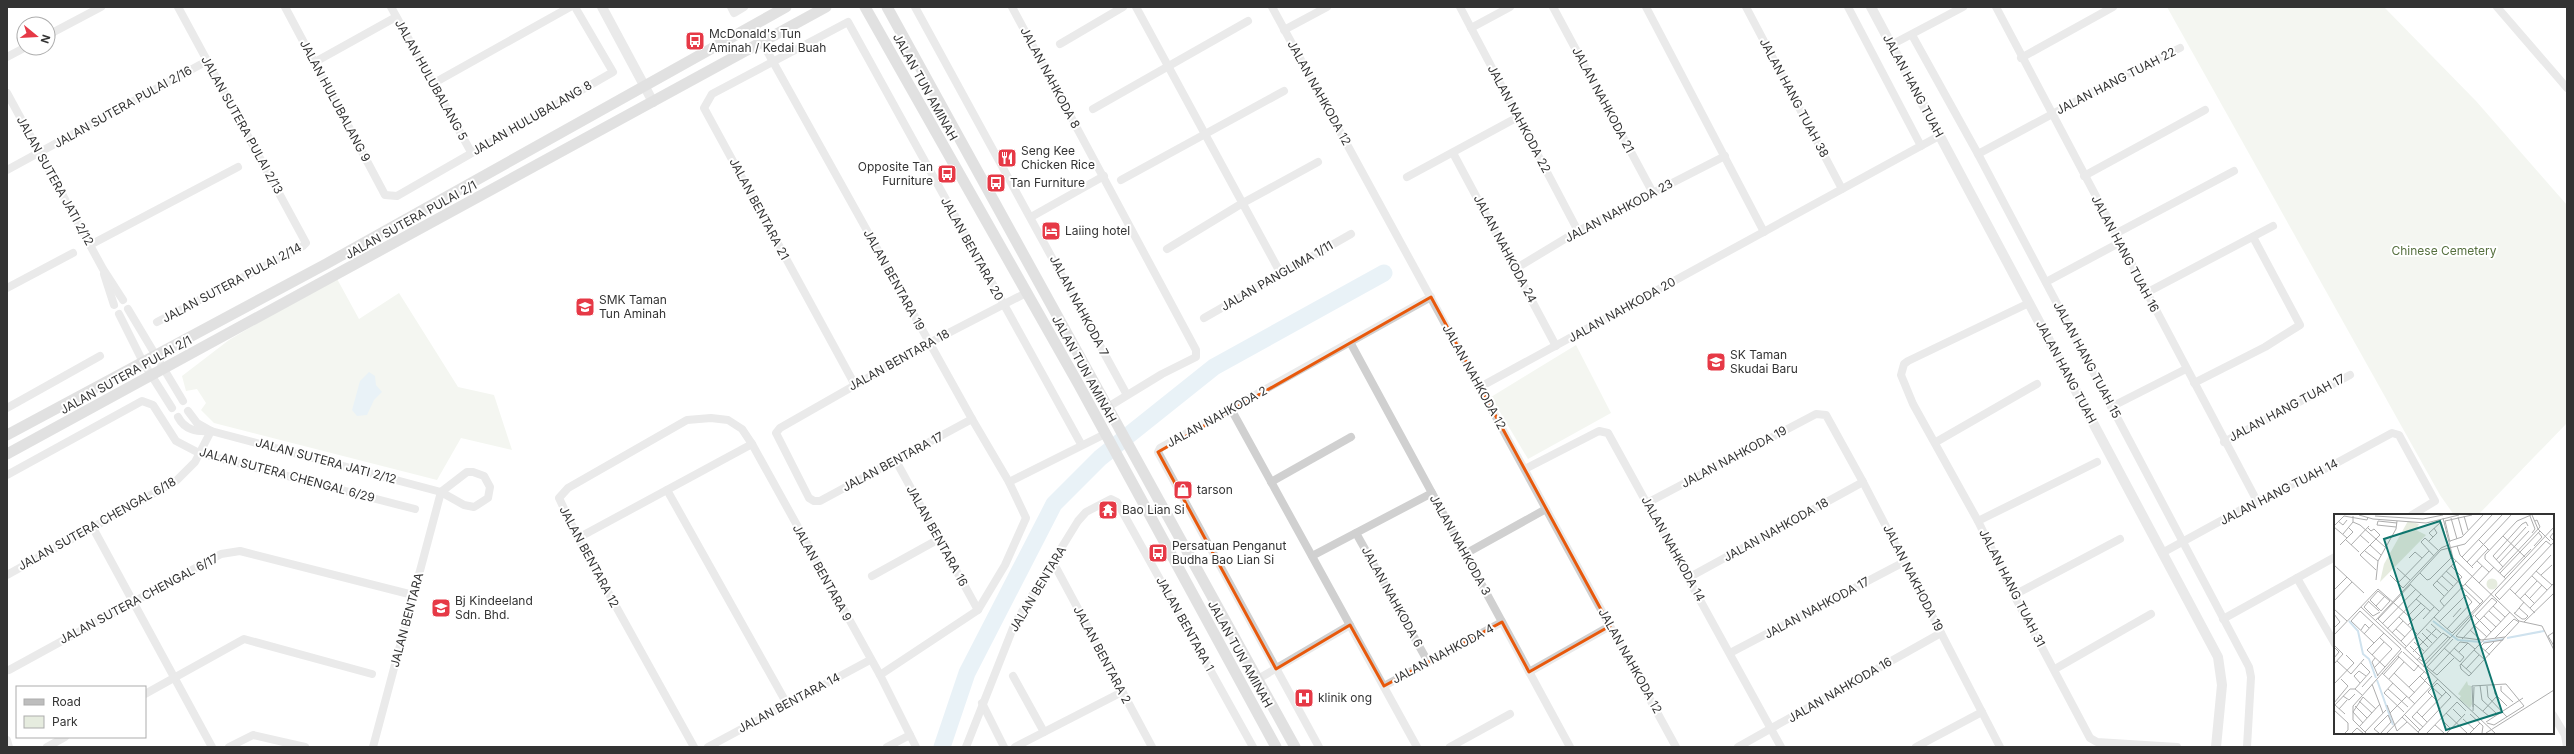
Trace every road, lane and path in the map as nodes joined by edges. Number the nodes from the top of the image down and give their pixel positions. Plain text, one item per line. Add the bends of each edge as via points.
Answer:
1 (101, 7) edge
2 (178, 7) edge
3 (285, 7) edge
4 (391, 7) edge
5 (570, 7) edge
6 (575, 7) edge
7 (602, 7) edge
8 (744, 7) edge
9 (786, 7) edge
10 (826, 7) edge
11 (865, 7) edge
12 (887, 7) edge
13 (915, 7) edge
14 (1012, 7) edge
15 (1123, 7) edge
16 (1136, 7) edge
17 (1272, 7) edge
18 (1327, 7) edge
19 (1460, 7) edge
20 (1510, 7) edge
21 (1553, 7) edge
22 (1646, 7) edge
23 (1746, 7) edge
24 (1848, 7) edge
25 (1871, 7) edge
26 (1964, 7) edge
27 (1996, 7) edge
28 (2113, 7) edge
29 (2497, 7) edge
30 (732, 10) edge
31 (396, 17) junction
32 (1248, 21) dead end
33 (1471, 28) junction
34 (1284, 30) junction
35 (56, 31) edge
36 (1912, 35) junction
37 (762, 42) junction
38 (1060, 44) dead end
39 (1891, 45) junction
40 (2180, 48) dead end
41 (16, 52) edge
42 (7, 57) edge
43 (2021, 58) junction
44 (207, 61) junction
45 (773, 61) junction
46 (316, 62) junction
47 (1170, 66) junction
48 (434, 83) junction
49 (644, 86) junction
50 (2567, 88) edge
51 (1284, 91) dead end
52 (7, 93) edge
53 (653, 102) junction
54 (1093, 109) dead end
55 (2205, 110) dead end
56 (2051, 115) junction
57 (1518, 117) junction
58 (1205, 134) junction
59 (1939, 136) junction
60 (1921, 146) junction
61 (471, 152) junction
62 (39, 153) junction
63 (1453, 153) junction
64 (1978, 154) junction
65 (1725, 156) junction
66 (1318, 162) dead end
67 (238, 167) dead end
68 (7, 170) edge
69 (2234, 171) dead end
70 (1104, 176) junction
71 (2084, 176) junction
72 (1407, 177) dead end
73 (1121, 180) dead end
74 (1842, 189) junction
75 (1653, 193) junction
76 (385, 195) joint
77 (1241, 204) junction
78 (1031, 217) junction
79 (2273, 226) dead end
80 (1578, 231) junction
81 (1764, 232) junction
82 (1351, 234) dead end
83 (2115, 234) junction
84 (2253, 237) junction
85 (306, 243) joint
86 (2119, 243) junction
87 (90, 245) junction
88 (1167, 250) dead end
89 (73, 254) dead end
90 (103, 269) junction
91 (1515, 269) junction
92 (1281, 274) junction
93 (2046, 282) junction
94 (7, 288) edge
95 (1026, 293) junction
96 (2146, 293) junction
97 (1431, 297) junction
98 (123, 300) dead end
99 (2029, 303) junction
100 (1003, 304) junction
101 (114, 305) dead end
102 (128, 309) dead end
103 (119, 314) dead end
104 (1204, 318) dead end
105 (157, 322) dead end
106 (1350, 342) junction
107 (929, 343) junction
108 (1556, 346) junction
109 (156, 355) junction
110 (100, 356) dead end
111 (144, 362) junction
112 (164, 369) junction
113 (2186, 369) junction
114 (2350, 375) dead end
115 (152, 376) junction
116 (2194, 383) junction
117 (2037, 384) dead end
118 (855, 385) junction
119 (1480, 388) junction
120 (1127, 395) junction
121 (183, 401) dead end
122 (1108, 407) junction
123 (7, 408) edge
124 (172, 408) dead end
125 (2111, 408) junction
126 (1231, 409) junction
127 (188, 411) dead end
128 (1822, 413) joint
129 (178, 417) dead end
130 (711, 418) joint
131 (972, 419) junction
132 (211, 431) junction
133 (1106, 434) junction
134 (7, 435) edge
135 (1351, 437) dead end
136 (1936, 442) junction
137 (2224, 442) junction
138 (752, 444) junction
139 (1081, 444) junction
140 (199, 453) junction
141 (7, 454) edge
142 (896, 461) junction
143 (2097, 462) dead end
144 (1525, 470) junction
145 (7, 475) edge
146 (1009, 482) junction
147 (1271, 482) junction
148 (1863, 482) junction
149 (667, 490) junction
150 (441, 492) junction
151 (1432, 493) junction
152 (814, 501) joint
153 (2256, 501) junction
154 (1117, 502) joint
155 (1647, 503) junction
156 (415, 509) dead end
157 (1546, 509) junction
158 (2414, 514) edge
159 (1978, 520) junction
160 (93, 528) junction
161 (1356, 533) junction
162 (578, 538) junction
163 (2120, 539) dead end
164 (939, 540) junction
165 (2181, 543) junction
166 (2162, 553) junction
167 (1465, 554) junction
168 (1312, 556) junction
169 (2334, 558) edge
170 (1053, 562) junction
171 (1904, 562) junction
172 (7, 575) edge
173 (872, 576) dead end
174 (1688, 578) junction
175 (2297, 578) junction
176 (2014, 595) junction
177 (414, 596) junction
178 (133, 601) junction
179 (978, 610) junction
180 (2151, 614) dead end
181 (2223, 620) junction
182 (1502, 622) junction
183 (1350, 625) junction
184 (1610, 626) junction
185 (1940, 633) junction
186 (2334, 642) edge
187 (1730, 653) junction
188 (870, 660) junction
189 (1428, 662) junction
190 (1276, 669) junction
191 (2055, 669) junction
192 (9, 670) dead end
193 (1529, 672) junction
194 (372, 674) dead end
195 (880, 675) junction
196 (1013, 676) dead end
197 (175, 677) junction
198 (1258, 679) junction
199 (1384, 686) junction
200 (1122, 692) junction
201 (146, 693) edge
202 (982, 703) junction
203 (787, 704) junction
204 (1982, 712) junction
205 (1510, 714) dead end
206 (2554, 717) edge
207 (1771, 729) junction
208 (1044, 732) junction
209 (910, 735) junction
210 (63, 738) edge
211 (7, 740) edge
212 (9, 747) edge
213 (47, 747) edge
214 (212, 747) edge
215 (229, 747) edge
216 (305, 747) edge
217 (373, 747) edge
218 (694, 747) edge
219 (708, 747) edge
220 (887, 747) edge
221 (916, 747) edge
222 (966, 747) edge
223 (1004, 747) edge
224 (1014, 747) edge
225 (1152, 747) edge
226 (1253, 747) edge
227 (1276, 747) edge
228 (1295, 747) edge
229 (1319, 747) edge
230 (1417, 747) edge
231 (1450, 747) edge
232 (1570, 747) edge
233 (1676, 747) edge
234 (1738, 747) edge
235 (1781, 747) edge
236 (1916, 747) edge
237 (2000, 747) edge
238 (2177, 747) edge
239 (2216, 747) edge
240 (2247, 747) edge
241 (2567, 747) edge

1 - 35 street
2 - 44 street, JALAN SUTERA PULAI 2/13
3 - 46 street, JALAN HULUBALANG 9
4 - 31 street, JALAN HULUBALANG 5
5 - 48 street
6 - 61 street, JALAN HULUBALANG 8 via 613,72
7 - 49 street
8 - 30 street
9 - 49 main road, JALAN SUTERA PULAI 2/1
10 - 37 main road, JALAN SUTERA PULAI 2/1
11 - 95 main road, JALAN TUN AMINAH
12 - 122 main road, JALAN TUN AMINAH
13 - 78 street, JALAN NAHKODA 7
14 - 70 street, JALAN NAHKODA 8
15 - 38 street
16 - 47 street
17 - 34 street, JALAN NAHKODA 12
18 - 34 street
19 - 33 street, JALAN NAHKODA 22
20 - 33 street
21 - 75 street, JALAN NAHKODA 21
22 - 65 street
23 - 74 street, JALAN HANG TUAH 38
24 - 60 street
25 - 39 street, JALAN HANG TUAH
26 - 36 street
27 - 43 street, JALAN HANG TUAH 16
28 - 43 street
29 - 50 street
31 - 46 street
31 - 48 street, JALAN HULUBALANG 5
32 - 47 street
33 - 57 street, JALAN NAHKODA 22
34 - 97 street, JALAN NAHKODA 12
36 - 39 street
36 - 64 street, JALAN HANG TUAH 15
37 - 45 street, JALAN BENTARA 19
37 - 53 main road, JALAN SUTERA PULAI 2/1
39 - 59 street, JALAN HANG TUAH
40 - 56 street, JALAN HANG TUAH 22
41 - 42 street
43 - 56 street, JALAN HANG TUAH 16
44 - 62 street, JALAN SUTERA PULAI 2/16
44 - 85 street, JALAN SUTERA PULAI 2/13
45 - 100 street, JALAN BENTARA 20 via 844,22 850,24
45 - 107 street, JALAN BENTARA 19
45 - 118 street, JALAN BENTARA 21 via 712,94 704,108
46 - 76 street, JALAN HULUBALANG 9
47 - 54 street
47 - 58 street
48 - 61 street, JALAN HULUBALANG 5
49 - 53 street
49 - 109 main road, JALAN SUTERA PULAI 2/1 via 326,264
51 - 58 street
52 - 62 street, JALAN SUTERA JATI 2/12
53 - 112 main road, JALAN SUTERA PULAI 2/1
55 - 71 street
56 - 64 street, JALAN HANG TUAH 22
56 - 71 street, JALAN HANG TUAH 16
57 - 63 street
57 - 80 street, JALAN NAHKODA 22
58 - 73 street
58 - 77 street
59 - 60 street, JALAN NAHKODA 20
59 - 99 street, JALAN HANG TUAH
60 - 74 street, JALAN NAHKODA 20
61 - 76 street, JALAN HULUBALANG 8 via 397,196
62 - 68 street, JALAN SUTERA PULAI 2/16
62 - 87 street, JALAN SUTERA JATI 2/12
63 - 72 street
63 - 91 street, JALAN NAHKODA 24
64 - 93 street, JALAN HANG TUAH 15
65 - 75 street, JALAN NAHKODA 23
65 - 81 street
66 - 77 street
67 - 87 street
69 - 83 street
70 - 78 street
70 - 120 street, JALAN NAHKODA 8 via 1196,350 1196,357
71 - 83 street, JALAN HANG TUAH 16
74 - 81 street, JALAN NAHKODA 20
75 - 80 street, JALAN NAHKODA 23
77 - 88 street
77 - 92 street
78 - 120 street, JALAN NAHKODA 7
79 - 84 street
80 - 91 street, JALAN NAHKODA 23
81 - 108 street, JALAN NAHKODA 20
82 - 92 street, JALAN PANGLIMA 1/11
83 - 86 street, JALAN HANG TUAH 16
84 - 96 street
84 - 116 street via 2300,324 2265,347
85 - 105 street, JALAN SUTERA PULAI 2/14
86 - 93 street
86 - 96 street, JALAN HANG TUAH 16
87 - 90 street, JALAN SUTERA JATI 2/12
89 - 94 street
90 - 98 street, JALAN SUTERA JATI 2/12
90 - 101 street, JALAN SUTERA JATI 2/12 via 108,293
91 - 108 street, JALAN NAHKODA 24
92 - 104 street, JALAN PANGLIMA 1/11
93 - 125 street, JALAN HANG TUAH 15
95 - 100 street, JALAN BENTARA 18
95 - 133 main road, JALAN TUN AMINAH
96 - 113 street, JALAN HANG TUAH 16
97 - 106 street, JALAN NAHKODA 2
97 - 119 street, JALAN NAHKODA 12
99 - 136 street, JALAN HANG TUAH 31 via 1904,364 1901,375 1913,404
99 - 166 street, JALAN HANG TUAH
100 - 107 street, JALAN BENTARA 18
100 - 139 street, JALAN BENTARA 20
102 - 109 street
103 - 111 street
106 - 126 street, JALAN NAHKODA 2
106 - 151 street, JALAN NAHKODA 3
107 - 118 street, JALAN BENTARA 18
107 - 131 street, JALAN BENTARA 19
108 - 119 street, JALAN NAHKODA 20
109 - 111 main road, JALAN SUTERA PULAI 2/1
109 - 112 street
110 - 123 street
111 - 115 street
111 - 134 main road, JALAN SUTERA PULAI 2/1
112 - 115 main road, JALAN SUTERA PULAI 2/1
112 - 121 street
113 - 116 street, JALAN HANG TUAH 16
113 - 125 street
114 - 137 street, JALAN HANG TUAH 17
115 - 124 street
115 - 141 main road, JALAN SUTERA PULAI 2/1
116 - 137 street, JALAN HANG TUAH 16
117 - 136 street
118 - 152 street, JALAN BENTARA 18 via 780,428 776,433 809,498
119 - 144 street, JALAN NAHKODA 12
120 - 122 street, JALAN NAHKODA 8
122 - 198 main road, JALAN TUN AMINAH
125 - 165 street, JALAN HANG TUAH 15
126 - 147 street
126 - 190 street, JALAN NAHKODA 2 via 1160,448 1158,452
127 - 132 street, JALAN SUTERA JATI 2/12 via 197,423
128 - 148 street, JALAN NAKHODA 19 via 1826,415
128 - 155 street, JALAN NAHKODA 19
129 - 132 street, JALAN SUTERA JATI 2/12 via 187,428 200,432
130 - 138 street, JALAN BENTARA 9 via 728,420 742,429
130 - 162 street, JALAN BENTARA 12 via 687,420 562,493 559,498 560,505
131 - 142 street, JALAN BENTARA 17
131 - 146 street, JALAN BENTARA 19
132 - 140 street, JALAN SUTERA CHENGAL 6/18
132 - 150 street, JALAN SUTERA JATI 2/12
133 - 139 street
133 - 227 main road, JALAN TUN AMINAH
135 - 147 street
136 - 159 street, JALAN HANG TUAH 31
137 - 153 street, JALAN HANG TUAH 16
138 - 149 street
138 - 188 street, JALAN BENTARA 9
139 - 146 street
140 - 145 street, JALAN SUTERA CHENGAL 6/29 via 176,441 153,406 142,401
140 - 156 street, JALAN SUTERA CHENGAL 6/29
140 - 160 street, JALAN SUTERA CHENGAL 6/18 via 187,472 176,481
142 - 152 street, JALAN BENTARA 17 via 820,501
142 - 164 street, JALAN BENTARA 16
143 - 159 street
144 - 155 street, JALAN NAHKODA 14 via 1599,431 1608,433
144 - 157 street, JALAN NAHKODA 12
146 - 179 street, JALAN BENTARA 19 via 1026,518 1004,565
147 - 168 street
148 - 171 street, JALAN NAKHODA 19
148 - 174 street, JALAN NAHKODA 18
149 - 162 street
149 - 203 street
150 - 150 street, JALAN SUTERA JATI 2/12 via 462,475 473,472 484,476 490,487 488,498 474,507 464,505
150 - 177 street, JALAN BENTARA
151 - 161 street
151 - 167 street, JALAN NAHKODA 3
153 - 158 street, JALAN HANG TUAH 14 via 2396,433 2435,501
153 - 165 street, JALAN HANG TUAH 14
154 - 170 street, JALAN BENTARA via 1111,499 1086,512
154 - 226 street, JALAN BENTARA 1
155 - 174 street, JALAN NAHKODA 14
157 - 167 street
157 - 184 street, JALAN NAHKODA 12
159 - 176 street, JALAN HANG TUAH 31
160 - 172 street, JALAN SUTERA CHENGAL 6/18
160 - 178 street
161 - 168 street
161 - 189 street, JALAN NAHKODA 6
162 - 218 street, JALAN BENTARA 12
163 - 176 street
164 - 173 street
164 - 179 street, JALAN BENTARA 16
165 - 166 street, JALAN HANG TUAH 14
165 - 181 street, JALAN HANG TUAH 15
166 - 239 street, JALAN HANG TUAH via 2218,658 2222,685
167 - 182 street, JALAN NAHKODA 3
168 - 183 street
169 - 175 street
170 - 200 street, JALAN BENTARA 2
170 - 202 street, JALAN BENTARA via 1015,623
171 - 185 street, JALAN NAKHODA 19
171 - 187 street, JALAN NAHKODA 17
174 - 187 street, JALAN NAHKODA 14
175 - 181 street
175 - 186 street
176 - 191 street, JALAN HANG TUAH 31
177 - 178 street, JALAN SUTERA CHENGAL 6/17 via 240,551 221,554
177 - 217 street, JALAN BENTARA
178 - 192 street, JALAN SUTERA CHENGAL 6/17
178 - 197 street
179 - 195 street
180 - 191 street
181 - 240 street, JALAN HANG TUAH 15 via 2249,667 2251,677
182 - 189 street, JALAN NAHKODA 4
182 - 193 street, JALAN NAHKODA 3
183 - 190 street
183 - 199 street
184 - 193 street
184 - 233 street, JALAN NAHKODA 12
185 - 204 street, JALAN NAKHODA 19
185 - 207 street, JALAN NAHKODA 16
187 - 207 street, JALAN NAHKODA 14
188 - 195 street, JALAN BENTARA 9
188 - 203 street, JALAN BENTARA 14
189 - 199 street, JALAN NAHKODA 4
190 - 198 street
190 - 229 street, JALAN NAHKODA 2
191 - 238 street, JALAN HANG TUAH 31 via 2090,738 2097,742
193 - 232 street, JALAN NAHKODA 3
194 - 197 street via 244,639
195 - 209 street, JALAN BENTARA 9
196 - 208 street
197 - 201 street
197 - 214 street
198 - 228 main road, JALAN TUN AMINAH
199 - 230 street
200 - 208 street
200 - 225 street, JALAN BENTARA 2
202 - 222 street, JALAN BENTARA
202 - 223 street
203 - 219 street, JALAN BENTARA 14
204 - 236 street
204 - 237 street, JALAN NAKHODA 19
205 - 231 street
206 - 241 street via 2565,735
207 - 234 street, JALAN NAHKODA 16
207 - 235 street, JALAN NAHKODA 14
208 - 224 street
209 - 220 street
209 - 221 street, JALAN BENTARA 9
210 - 213 street
211 - 212 street
215 - 216 street via 253,735

